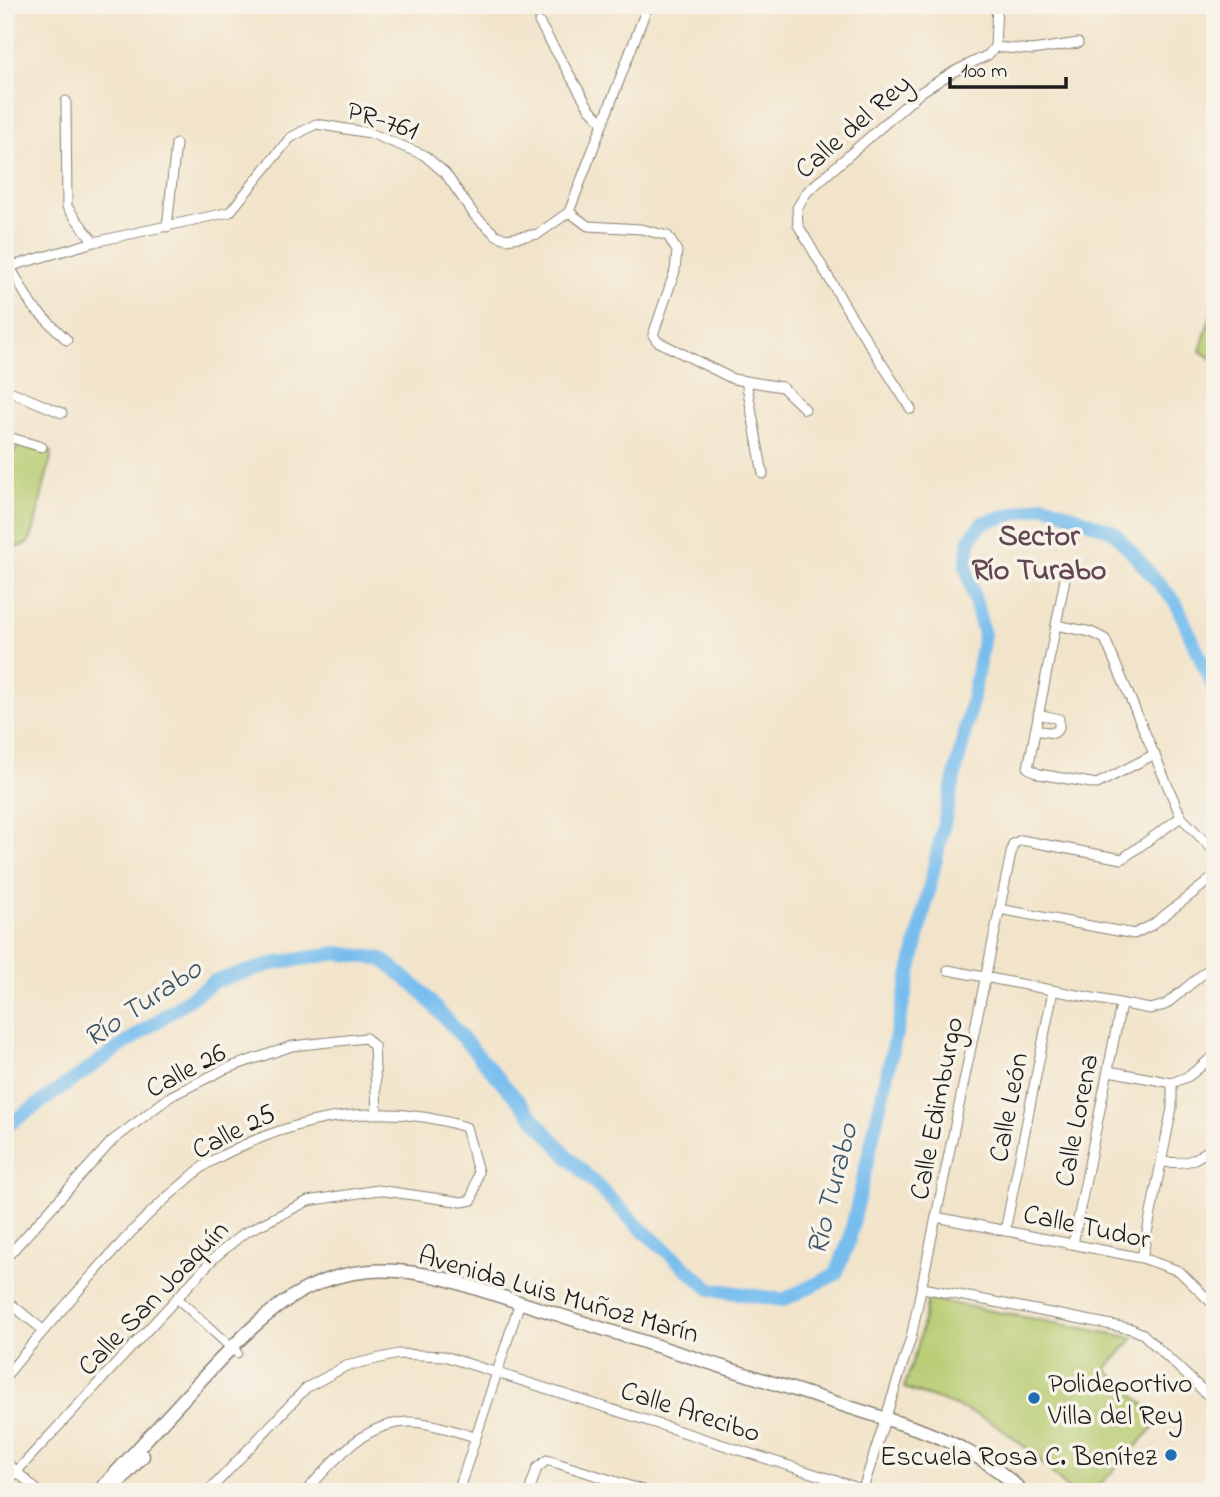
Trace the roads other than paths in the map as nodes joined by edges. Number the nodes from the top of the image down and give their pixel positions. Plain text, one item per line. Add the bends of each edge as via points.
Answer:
1 (648, 5) edge
2 (997, 5) edge
3 (539, 22) dead end
4 (1078, 43) dead end
5 (995, 47) junction
6 (66, 102) dead end
7 (603, 123) junction
8 (176, 144) dead end
9 (569, 212) junction
10 (167, 227) junction
11 (94, 242) junction
12 (7, 267) edge
13 (67, 340) dead end
14 (746, 381) junction
15 (5, 389) edge
16 (805, 409) dead end
17 (911, 409) dead end
18 (62, 413) dead end
19 (5, 436) edge
20 (42, 447) dead end
21 (763, 474) dead end
22 (1065, 579) dead end
23 (1056, 625) junction
24 (1038, 714) junction
25 (1035, 730) junction
26 (1155, 754) junction
27 (1181, 817) junction
28 (1215, 852) edge
29 (1215, 876) edge
30 (999, 909) junction
31 (1215, 964) edge
32 (948, 970) dead end
33 (985, 977) junction
34 (1053, 991) junction
35 (1121, 1005) junction
36 (1215, 1055) edge
37 (1109, 1071) junction
38 (1172, 1083) junction
39 (377, 1113) junction
40 (1215, 1146) edge
41 (1162, 1162) junction
42 (446, 1200) joint
43 (936, 1217) junction
44 (1005, 1231) junction
45 (1073, 1244) junction
46 (1142, 1258) junction
47 (5, 1259) edge
48 (923, 1287) junction
49 (177, 1298) junction
50 (5, 1299) edge
51 (519, 1306) junction
52 (1215, 1306) edge
53 (43, 1329) junction
54 (234, 1351) junction
55 (496, 1372) junction
56 (5, 1377) edge
57 (1214, 1400) edge
58 (884, 1422) junction
59 (475, 1437) junction
60 (5, 1461) edge
61 (18, 1472) junction
62 (5, 1484) edge
63 (865, 1491) edge
64 (39, 1492) edge
65 (98, 1492) edge
66 (110, 1492) edge
67 (208, 1492) edge
68 (305, 1492) edge
69 (458, 1492) edge
70 (529, 1492) edge
71 (649, 1492) edge
72 (1011, 1492) edge
73 (1023, 1492) edge

1 - 7 street
2 - 5 street
3 - 7 street via 589,108
4 - 5 street via 1032,50
5 - 17 street, Calle del Rey via 920,92 807,192 797,208 798,225
6 - 11 street via 67,207
7 - 9 street
8 - 10 street
9 - 10 street, PR-761 / PR-761 via 538,234 506,239 475,216 445,173 424,155 370,132 316,124 290,138 230,212
9 - 14 street via 588,226 641,229 668,236 677,251 675,271 653,335 733,379
10 - 11 street, PR-761 / PR-761
11 - 12 street, PR-761 / PR-761
12 - 13 street via 32,306
14 - 16 street via 782,387
14 - 21 street
15 - 18 street
19 - 20 street
22 - 23 street
23 - 24 street
23 - 26 street via 1105,639
24 - 25 street
24 - 25 street via 1059,719 1059,728 1054,733
25 - 26 street via 1028,768 1039,774 1097,784
26 - 27 street
27 - 28 street
27 - 30 street, Calle Edimburgo via 1122,859 1021,840 1013,844
29 - 30 street via 1134,934
30 - 33 street, Calle Edimburgo
31 - 35 street via 1165,1005 1150,1009
32 - 33 street
33 - 34 street
33 - 43 street, Calle Edimburgo
34 - 35 street
34 - 44 street, Calle León
35 - 37 street, Calle Lorena
36 - 38 street
37 - 38 street
37 - 45 street, Calle Lorena
38 - 41 street
39 - 42 street, Calle 25 via 436,1118 466,1127 478,1172 472,1200
39 - 47 street, Calle 26 via 374,1046 366,1038 292,1046 225,1069 171,1096 112,1141
39 - 53 street, Calle 25 via 287,1126 209,1163 154,1207
40 - 41 street via 1186,1164
41 - 46 street
42 - 49 street, Calle San Joaquín via 378,1190 308,1201 244,1233
43 - 44 street, Calle Tudor
43 - 48 street, Calle Edimburgo
44 - 45 street, Calle Tudor
45 - 46 street, Calle Tudor
46 - 52 street, Calle Tudor via 1179,1270
48 - 57 street via 1132,1329
48 - 58 street, Calle Edimburgo
49 - 54 street
49 - 61 street, Calle San Joaquín
50 - 53 street
51 - 54 main road, Avenida Luis Muñoz Marín via 430,1275 362,1272 335,1277 294,1295 261,1317
51 - 55 street
51 - 58 main road, Avenida Luis Muñoz Marín
53 - 56 street, Calle 25
54 - 65 main road, Avenida Luis Muñoz Marín
54 - 66 main road, Avenida Luis Muñoz Marín
55 - 59 street
55 - 63 street, Calle Arecibo
55 - 67 street, Calle Arecibo via 444,1356 398,1353 346,1366 306,1388
58 - 63 street, Calle Edimburgo
58 - 72 main road, Avenida Luis Muñoz Marín via 970,1460
58 - 73 main road, Avenida Luis Muñoz Marín via 964,1448
59 - 68 street via 413,1422 386,1425 352,1443
59 - 69 street
60 - 61 street
61 - 62 street, Calle San Joaquín
61 - 64 street
70 - 71 street via 537,1468 547,1460

